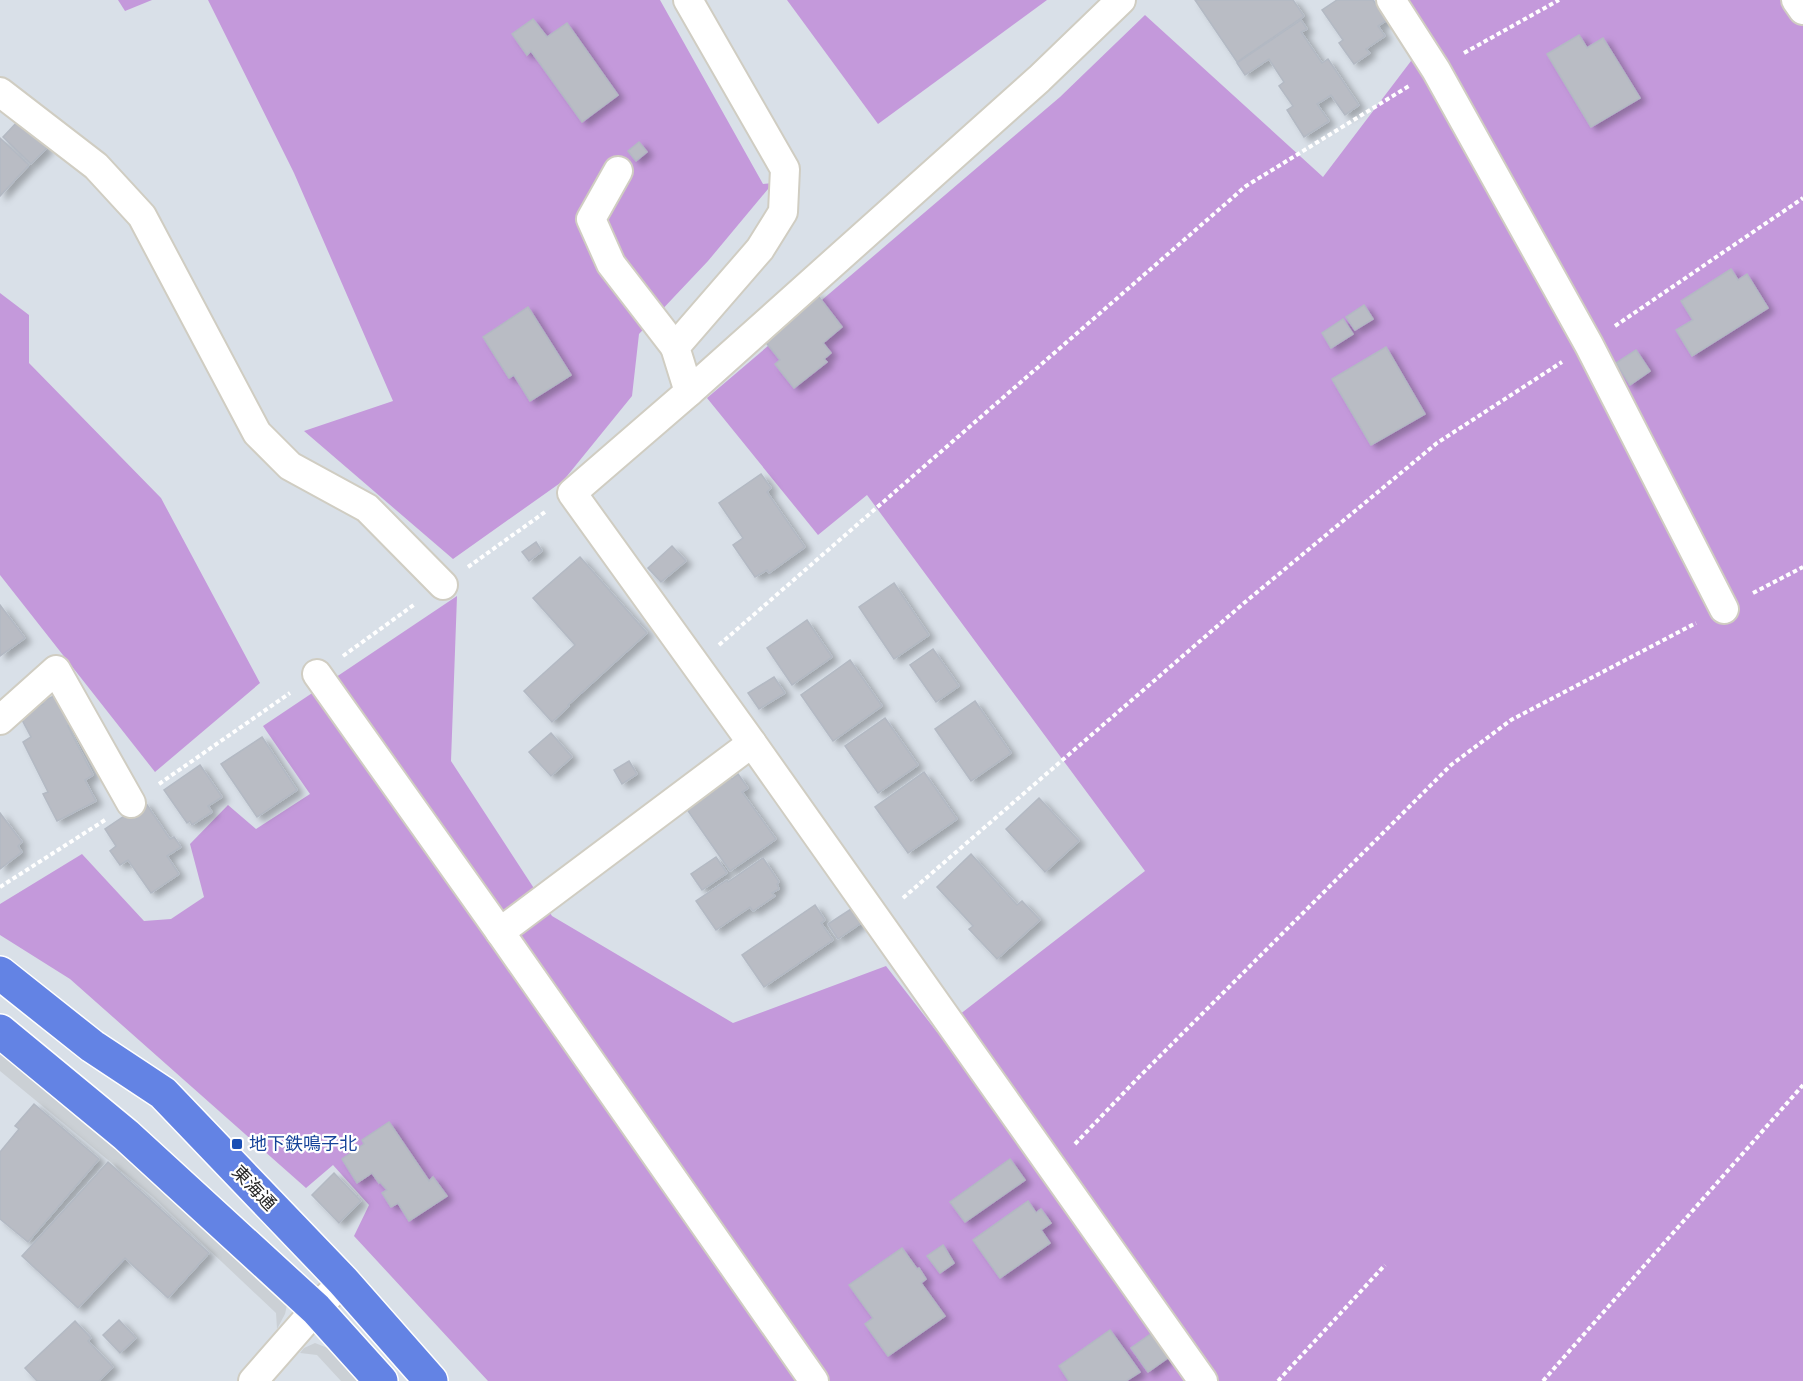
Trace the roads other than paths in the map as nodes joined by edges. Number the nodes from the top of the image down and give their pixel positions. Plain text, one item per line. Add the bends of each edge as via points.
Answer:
1 (687, 0) edge
2 (1121, 0) edge
3 (1390, 0) edge
4 (1796, 0) edge
5 (1803, 10) edge
6 (0, 92) edge
7 (618, 171) dead end
8 (675, 347) junction
9 (688, 392) junction
10 (443, 585) dead end
11 (1724, 609) road end
12 (317, 674) dead end
13 (0, 720) edge
14 (752, 743) junction
15 (131, 803) dead end
16 (500, 932) junction
17 (0, 973) edge
18 (0, 1031) edge
19 (343, 1281) junction
20 (316, 1309) junction
21 (253, 1381) edge
22 (381, 1381) edge
23 (430, 1381) edge
24 (813, 1381) edge
25 (1203, 1381) edge

1 - 8 street via 785,169 783,212 766,240
2 - 9 street via 1039,80
3 - 11 street via 1436,70 1589,345
4 - 5 street
6 - 10 street via 96,166 142,216 257,433 290,466 367,508
7 - 8 street via 591,219 610,264
8 - 9 street
9 - 14 street via 572,492
12 - 16 street
13 - 15 street via 56,669
14 - 16 street
14 - 25 street
16 - 24 street
17 - 19 main road, 東海通 via 92,1046 163,1093
18 - 20 main road via 126,1135
19 - 20 street
19 - 23 main road, 東海通
20 - 21 street
20 - 22 main road

